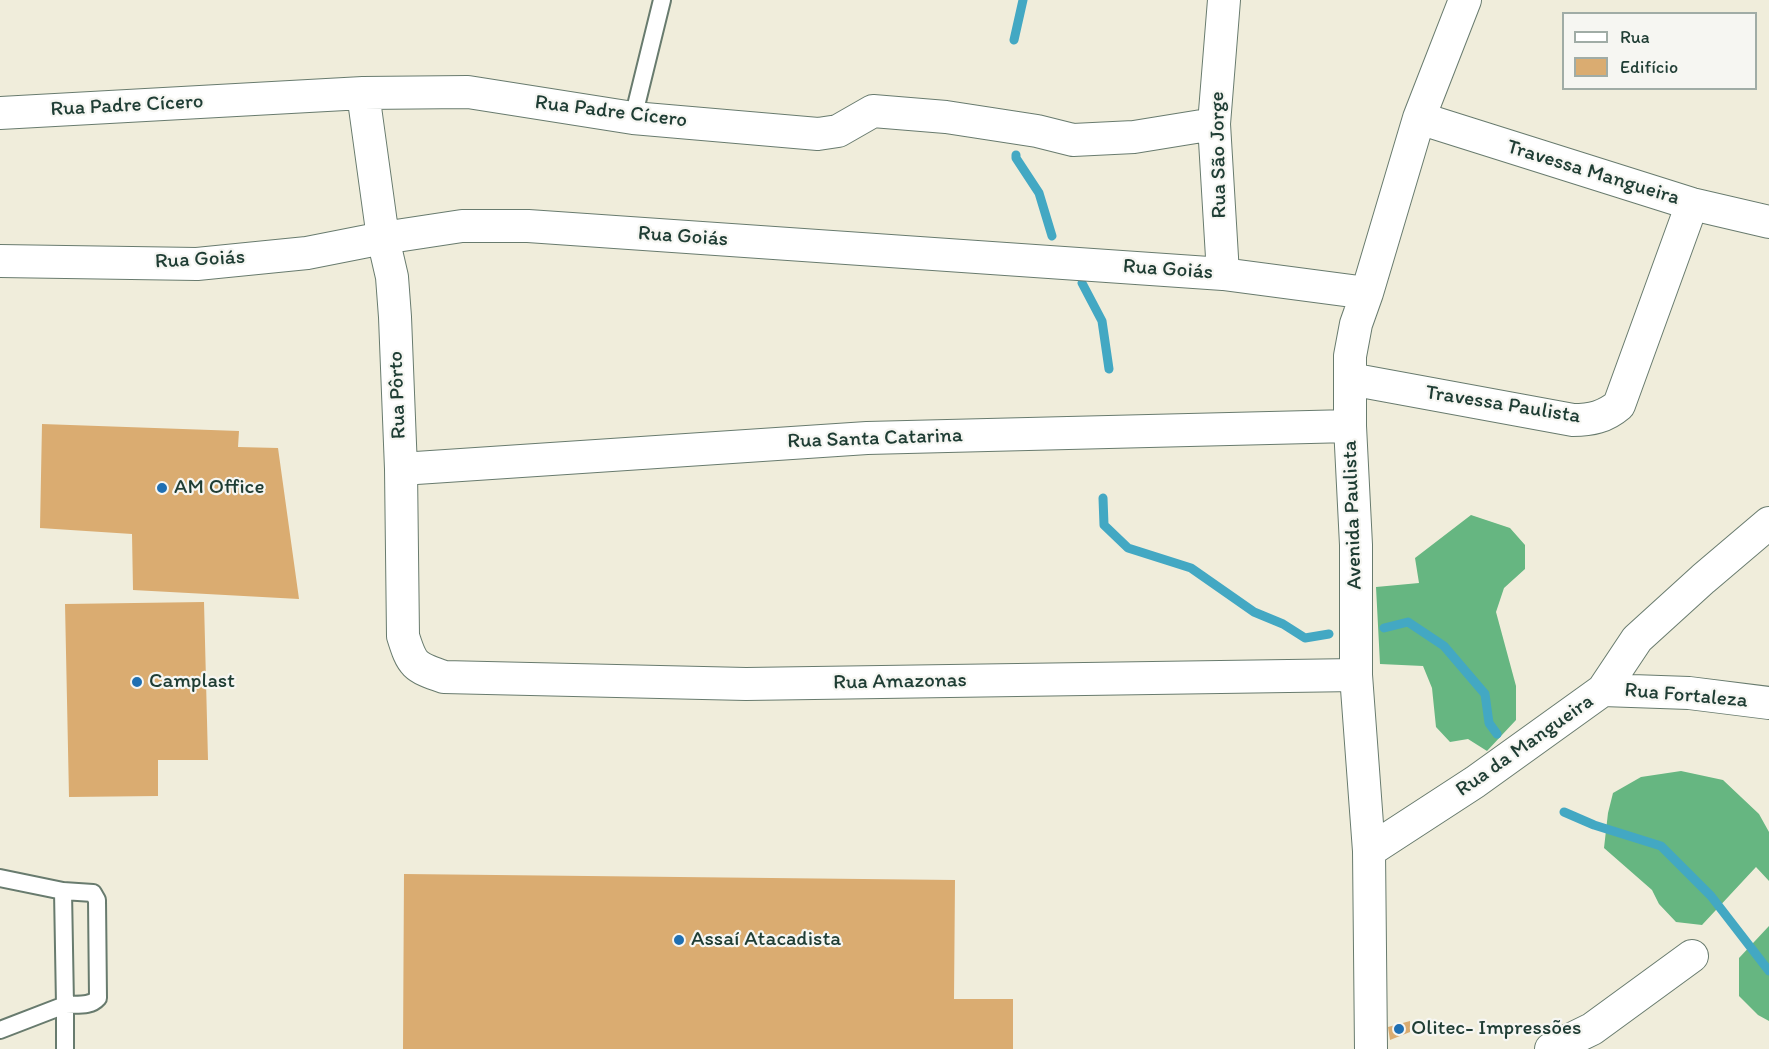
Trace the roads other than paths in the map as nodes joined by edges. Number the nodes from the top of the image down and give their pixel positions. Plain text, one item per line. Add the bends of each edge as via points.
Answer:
1 (662, 0) edge
2 (1224, 0) edge
3 (1465, 0) edge
4 (363, 93) junction
5 (0, 113) edge
6 (633, 118) junction
7 (1419, 118) junction
8 (1214, 124) junction
9 (1692, 204) junction
10 (1769, 222) edge
11 (383, 238) junction
12 (0, 261) edge
13 (1223, 274) junction
14 (1367, 293) junction
15 (1350, 379) junction
16 (1350, 426) junction
17 (401, 469) junction
18 (1769, 523) edge
19 (1356, 675) junction
20 (444, 677) joint
21 (1603, 690) junction
22 (1769, 703) edge
23 (1368, 851) junction
24 (0, 878) edge
25 (63, 891) junction
26 (1692, 956) dead end
27 (65, 1005) junction
28 (0, 1030) edge
29 (65, 1049) edge
30 (1371, 1049) edge
31 (1551, 1049) edge

1 - 6 lane
2 - 8 street, Rua São Jorge
3 - 7 street, Avenida Paulista
4 - 5 street, Rua Padre Cícero
4 - 6 street, Rua Padre Cícero via 468,93
4 - 11 street, Rua Pôrto
6 - 8 street, Rua Padre Cícero via 818,134 838,130 873,111 946,117 1073,140 1134,137
7 - 9 street, Travessa Mangueira
7 - 14 street, Avenida Paulista
8 - 13 street, Rua São Jorge
9 - 10 street, Travessa Mangueira
9 - 15 street, Travessa Paulista via 1619,405 1609,414 1573,420
11 - 12 street, Rua Goiás via 307,253 197,264
11 - 13 street, Rua Goiás via 462,226 528,226
11 - 17 street, Rua Pôrto via 392,277
13 - 14 street, Rua Goiás
14 - 15 street, Avenida Paulista via 1356,324
15 - 16 street, Avenida Paulista
16 - 17 street, Rua Santa Catarina via 867,438
16 - 19 street, Avenida Paulista via 1356,545
17 - 20 street, Rua Pôrto via 403,636 411,660 427,672
18 - 21 street, Rua da Mangueira via 1637,639
19 - 20 street, Rua Amazonas via 746,684
19 - 23 street, Avenida Paulista
21 - 22 street, Rua Fortaleza via 1689,693
21 - 23 street, Rua da Mangueira via 1475,782
23 - 30 street, Avenida Paulista
24 - 25 lane
25 - 27 lane
25 - 27 lane via 93,893 97,900 98,998 88,1004
26 - 31 street via 1592,1029
27 - 28 lane
27 - 29 lane

